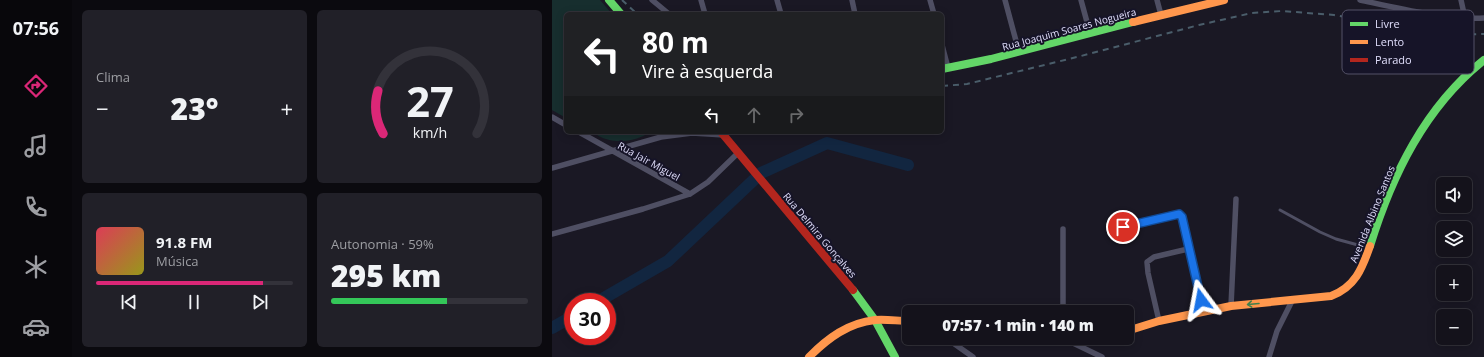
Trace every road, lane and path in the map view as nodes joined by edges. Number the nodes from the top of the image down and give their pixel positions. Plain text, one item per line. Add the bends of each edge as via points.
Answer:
1 (609, 0) edge
2 (652, 0) edge
3 (701, 0) edge
4 (777, 0) edge
5 (852, 0) edge
6 (930, 0) edge
7 (1005, 0) edge
8 (1081, 0) edge
9 (1157, 0) edge
10 (1224, 0) edge
11 (1360, 0) edge
12 (1461, 0) edge
13 (1382, 2) edge
14 (1424, 10) edge
15 (1464, 10) edge
16 (619, 12) edge
17 (667, 12) edge
18 (704, 12) edge
19 (780, 12) edge
20 (855, 12) edge
21 (933, 12) edge
22 (1161, 15) junction
23 (1090, 33) junction
24 (1019, 52) junction
25 (1484, 60) edge
26 (945, 69) edge
27 (1474, 69) edge
28 (1468, 74) edge
29 (552, 117) edge
30 (564, 124) edge
31 (582, 134) edge
32 (663, 134) edge
33 (722, 134) edge
34 (612, 151) junction
35 (738, 153) junction
36 (552, 168) edge
37 (690, 194) junction
38 (1236, 200) dead end
39 (1280, 210) dead end
40 (1123, 227) dead end
41 (1063, 229) dead end
42 (552, 234) edge
43 (1369, 248) junction
44 (1188, 250) junction
45 (1292, 300) junction
46 (1063, 305) edge
47 (1231, 306) junction
48 (1204, 311) junction
49 (875, 320) junction
50 (902, 321) edge
51 (1159, 321) junction
52 (1134, 329) edge
53 (956, 345) edge
54 (1077, 345) edge
55 (809, 357) edge
56 (895, 357) edge
57 (973, 357) edge
58 (1102, 357) edge
59 (1270, 357) edge

1 - 16 street
2 - 17 street
3 - 18 street
4 - 19 street
5 - 20 street
6 - 21 street
7 - 24 street
8 - 23 street
9 - 22 street
10 - 22 street, Rua Joaquim Soares Nogueira
11 - 13 street
12 - 15 street
13 - 14 street
22 - 23 street, Rua Joaquim Soares Nogueira
23 - 24 street, Rua Joaquim Soares Nogueira
24 - 26 street, Rua Joaquim Soares Nogueira
25 - 27 street, Avenida Albino Santos
28 - 43 street, Avenida Albino Santos via 1453,88 1423,127 1396,177
29 - 30 street
31 - 34 street, Rua Jair Miguel
32 - 34 street
33 - 35 street, Rua Delmira Gonçalves
34 - 36 street
34 - 37 street, Rua Jair Miguel
35 - 37 street via 708,182
35 - 49 street, Rua Delmira Gonçalves
37 - 42 street
38 - 47 street
39 - 43 lane via 1336,239
40 - 44 street via 1179,214 1182,217
41 - 46 street
43 - 45 street, Avenida Albino Santos via 1362,266 1346,288 1334,295
44 - 48 street
44 - 51 street via 1154,257 1147,262
45 -> 47 street
45 - 59 street via 1277,331
47 - 48 street
48 - 51 street
49 - 50 street
49 - 55 street via 841,329
49 - 56 street, Rua Delmira Gonçalves
51 - 52 street
53 - 57 street
54 - 58 street

